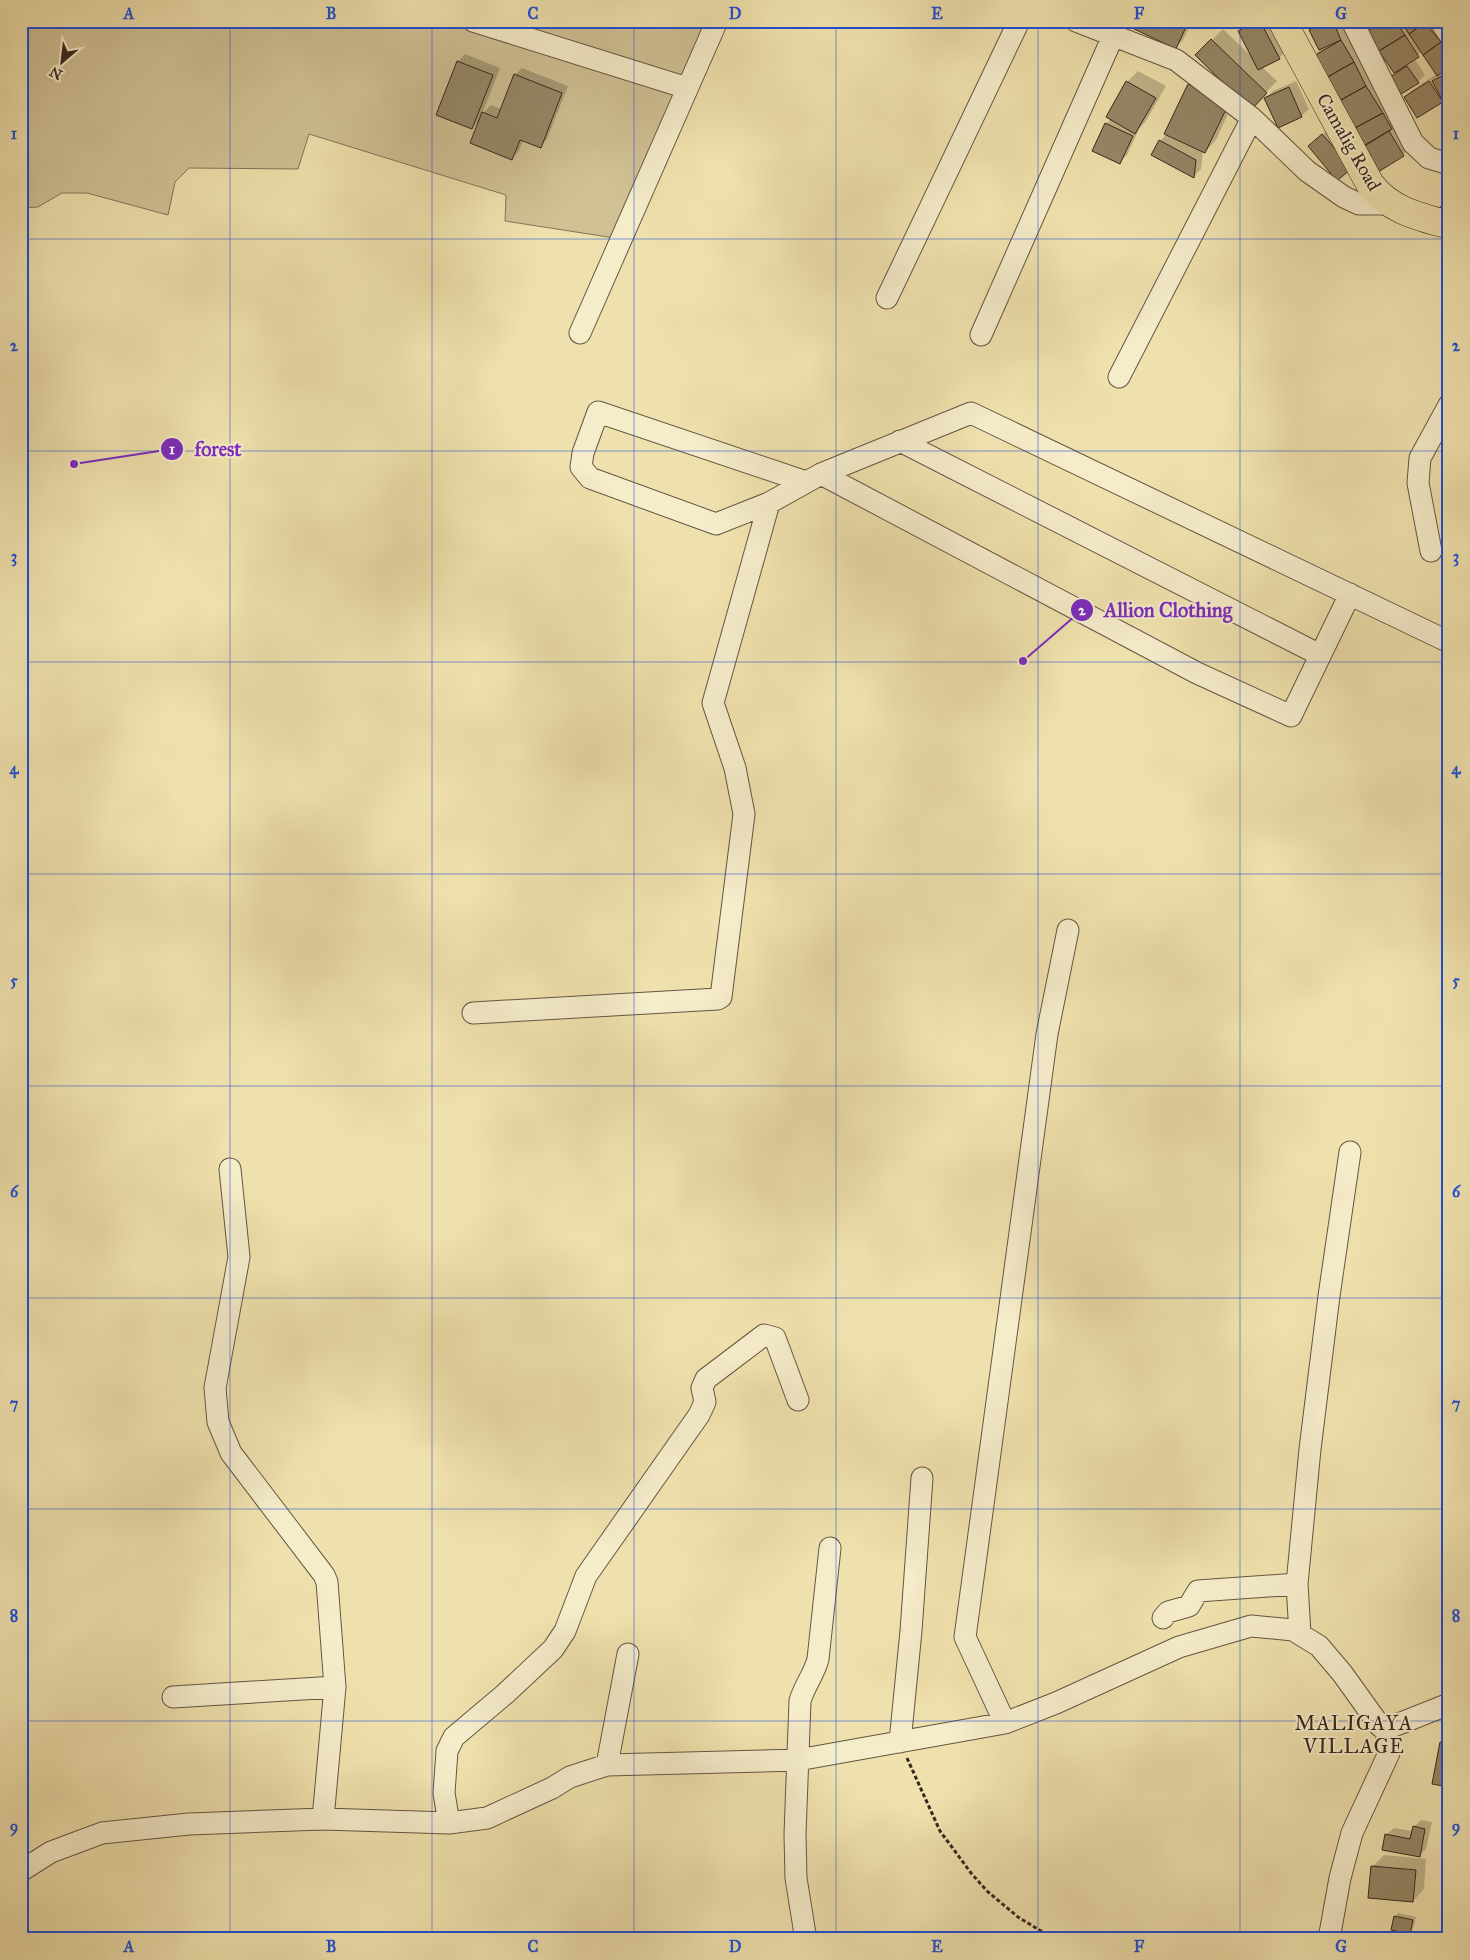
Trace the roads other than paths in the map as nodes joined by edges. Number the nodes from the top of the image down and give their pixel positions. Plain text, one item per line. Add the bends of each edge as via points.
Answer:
1 (473, 21) edge
2 (716, 21) edge
3 (1019, 21) edge
4 (1076, 21) edge
5 (1282, 21) edge
6 (1352, 21) edge
7 (1440, 21) edge
8 (1449, 34) edge
9 (1113, 36) junction
10 (687, 88) junction
11 (1252, 118) junction
12 (1449, 164) edge
13 (1390, 204) junction
14 (1449, 225) edge
15 (886, 298) dead end
16 (580, 333) dead end
17 (981, 335) dead end
18 (1119, 377) dead end
19 (1449, 404) edge
20 (900, 441) junction
21 (814, 478) junction
22 (769, 503) junction
23 (1431, 551) dead end
24 (1350, 594) junction
25 (1449, 642) edge
26 (1320, 655) junction
27 (1068, 930) dead end
28 (473, 1012) dead end
29 (1350, 1152) dead end
30 (230, 1169) dead end
31 (798, 1400) dead end
32 (922, 1478) dead end
33 (830, 1548) dead end
34 (1297, 1584) junction
35 (1163, 1618) dead end
36 (1300, 1634) junction
37 (628, 1654) dead end
38 (335, 1687) junction
39 (173, 1697) dead end
40 (1449, 1704) edge
41 (1005, 1724) junction
42 (1386, 1729) junction
43 (900, 1742) junction
44 (798, 1760) junction
45 (607, 1765) junction
46 (323, 1819) junction
47 (449, 1823) junction
48 (21, 1871) edge
49 (808, 1939) edge
50 (1329, 1939) edge

1 - 10 street
2 - 10 street
3 - 15 street
4 - 9 street
5 - 13 main road, Camalig Road via 1370,184
6 - 12 street via 1413,144 1429,158
7 - 8 street
9 - 11 street via 1176,60
9 - 17 street
10 - 16 street
11 - 13 street via 1306,172 1344,197 1359,204
11 - 18 street
13 - 14 main road, Camalig Road via 1416,216
19 - 23 street via 1420,458 1418,483
20 - 21 street
20 - 24 street via 971,413
20 - 26 street
21 - 22 street
21 - 22 street via 598,412 583,453 582,467 590,478 716,524
21 - 26 street via 1197,673 1291,716
22 - 28 street via 713,703 735,768 744,814 721,996 718,999
24 - 25 street
24 - 26 street
27 - 41 street via 1048,1034 965,1637
29 - 34 street via 1310,1449
30 - 38 street via 239,1258 215,1388 218,1422 231,1453 324,1575
31 - 47 street via 774,1338 764,1335 706,1379 702,1388 705,1402 698,1415 586,1576 565,1631 553,1648 505,1694 454,1737 447,1751 444,1793
32 - 43 street
33 - 44 street via 818,1659 800,1701
34 - 35 street via 1198,1591 1189,1606 1168,1612
34 - 36 street
36 - 41 street via 1293,1630 1251,1626 1179,1647
36 - 42 street via 1319,1646 1342,1672 1380,1726
37 - 45 street
38 - 39 street
38 - 46 street
40 - 42 street
41 - 43 street
42 - 50 street via 1389,1753 1352,1833
43 - 44 street
44 - 45 street
44 - 49 street via 796,1878
45 - 47 street via 570,1777 487,1818
46 - 47 street
46 - 48 street via 189,1824 102,1833 51,1852

